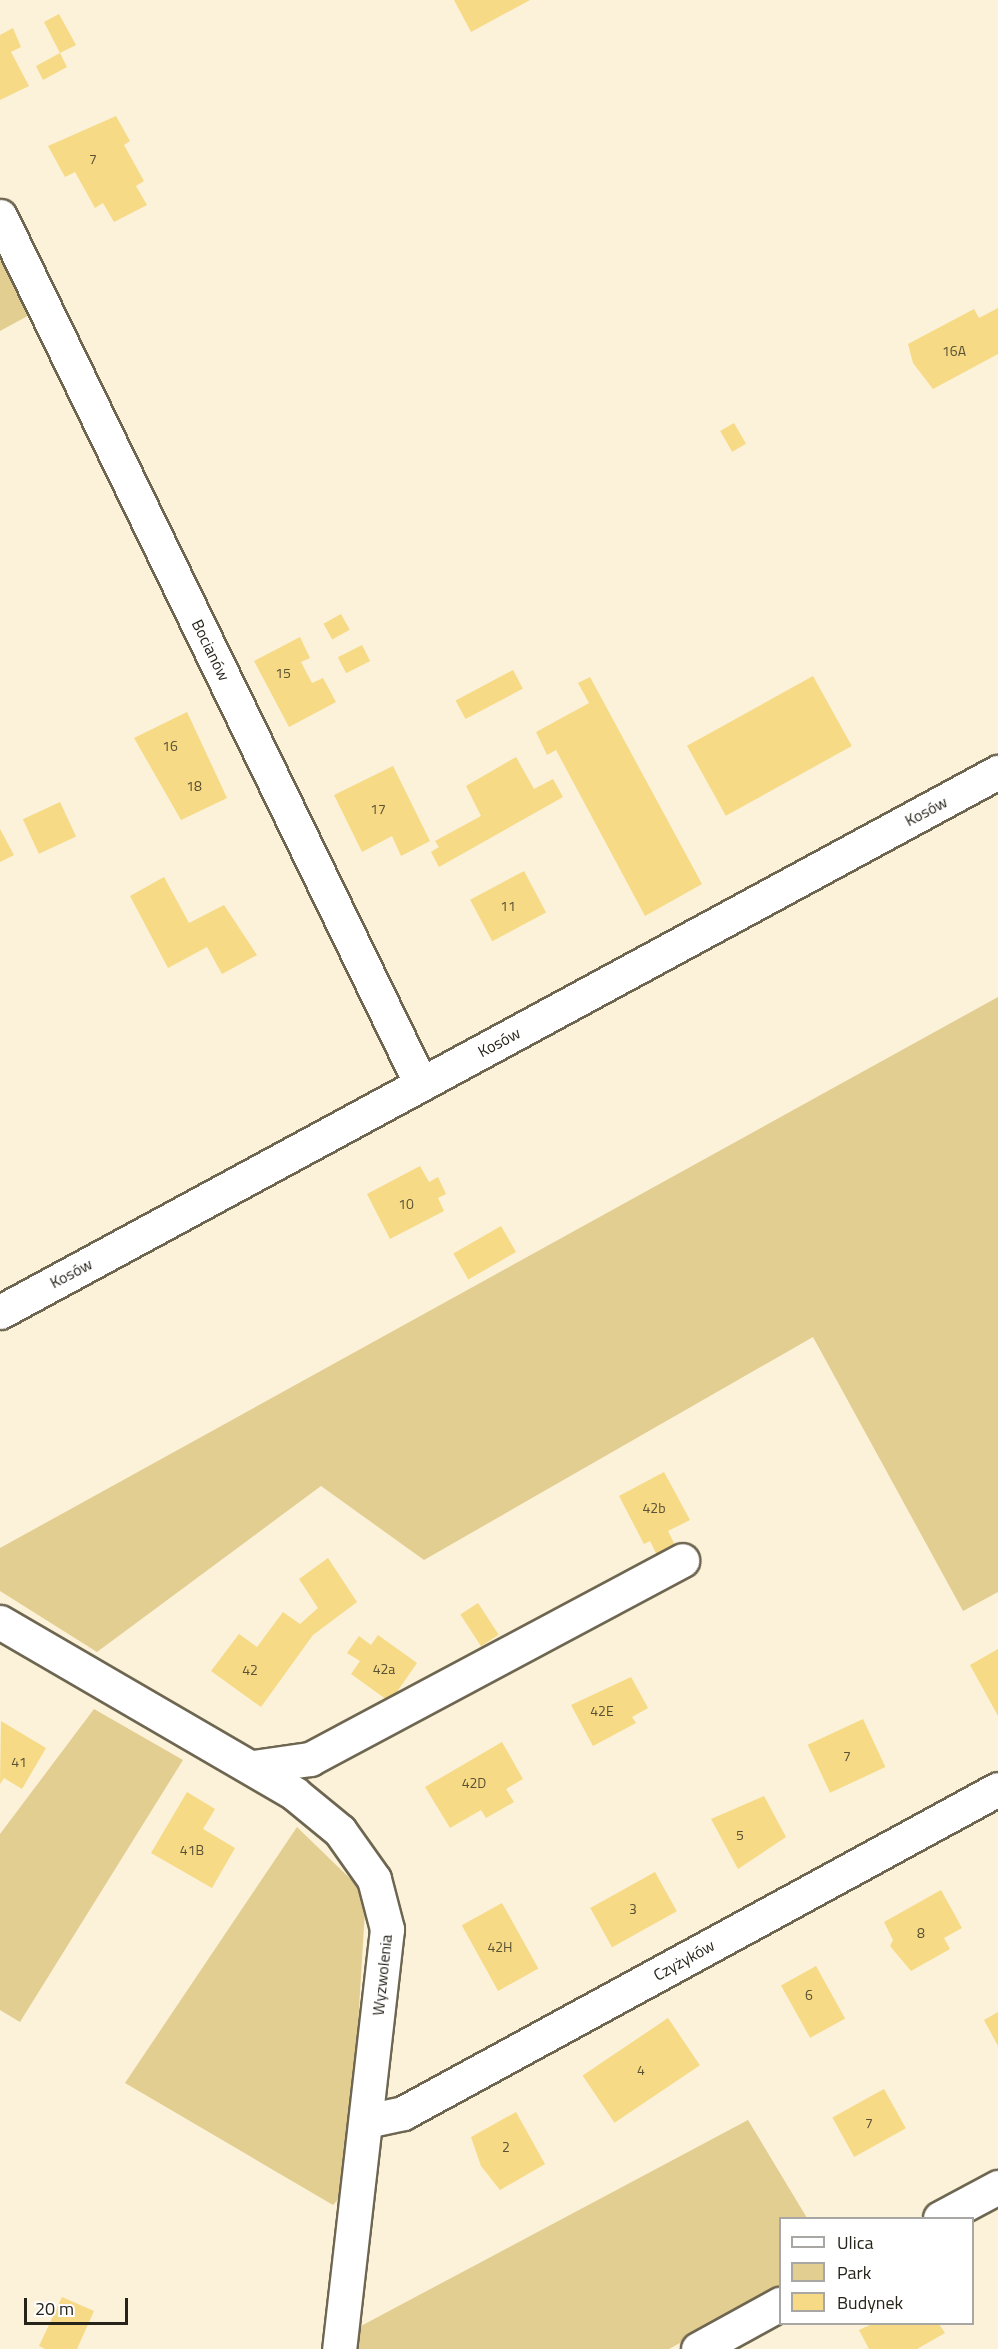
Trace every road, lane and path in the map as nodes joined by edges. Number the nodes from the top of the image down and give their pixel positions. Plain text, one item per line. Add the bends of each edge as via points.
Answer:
1 (0, 216) edge
2 (998, 772) edge
3 (421, 1084) junction
4 (0, 1312) edge
5 (682, 1560) dead end
6 (0, 1622) edge
7 (253, 1767) junction
8 (998, 1789) edge
9 (366, 2121) junction
10 (998, 2187) edge
11 (942, 2217) edge
12 (779, 2305) edge
13 (339, 2349) edge
14 (698, 2349) edge

1 - 3 street, Bocianów
2 - 3 street, Kosów
3 - 4 street, Kosów
5 - 7 street via 310,1759
6 - 7 street, Wyzwolenia
7 - 9 street, Wyzwolenia via 340,1831 374,1879 387,1929
8 - 9 street, Czyżyków via 403,2113
9 - 13 street, Wyzwolenia
10 - 11 street
12 - 14 street

